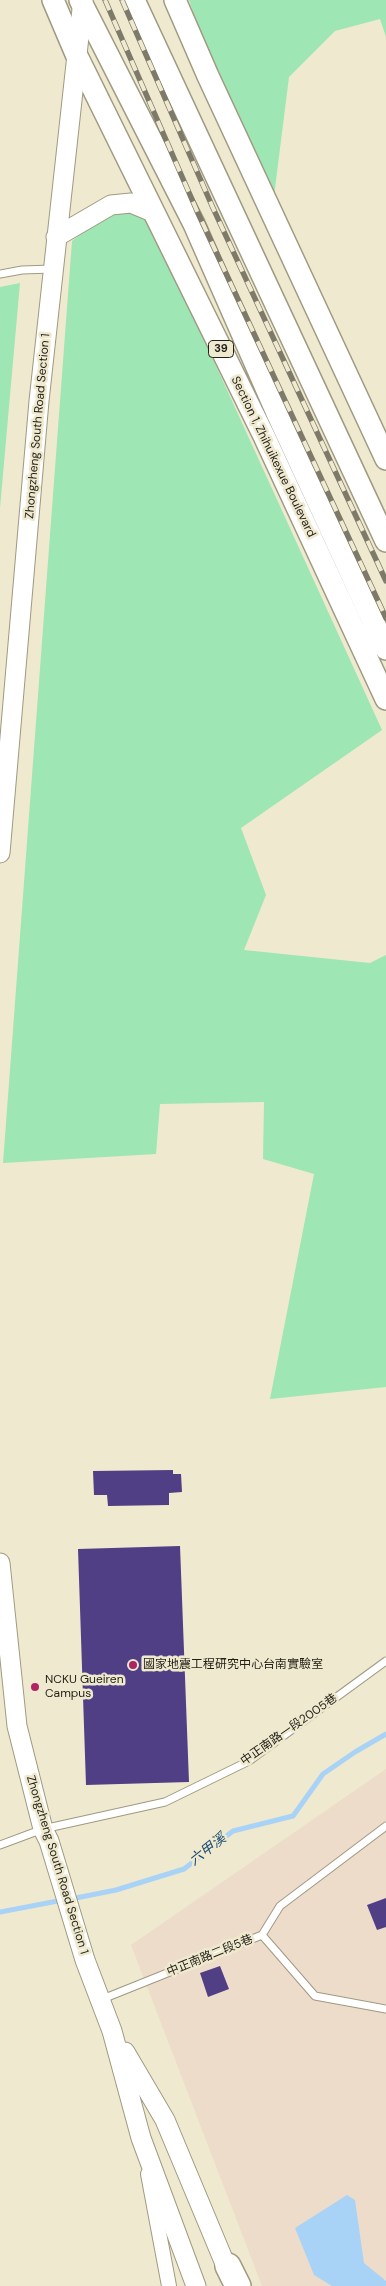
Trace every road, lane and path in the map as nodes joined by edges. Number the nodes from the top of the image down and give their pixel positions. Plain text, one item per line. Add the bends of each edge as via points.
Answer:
1 (53, 0) edge
2 (134, 0) edge
3 (174, 0) edge
4 (82, 2) edge
5 (76, 54) junction
6 (155, 213) junction
7 (56, 237) junction
8 (53, 269) junction
9 (0, 274) edge
10 (386, 459) edge
11 (321, 509) junction
12 (386, 540) edge
13 (342, 602) junction
14 (386, 649) edge
15 (386, 698) edge
16 (0, 853) edge
17 (0, 1562) edge
18 (1, 1582) edge
19 (386, 1661) edge
20 (386, 1826) edge
21 (46, 1835) junction
22 (0, 1845) edge
23 (262, 1935) junction
24 (100, 2000) junction
25 (386, 2009) edge
26 (112, 2031) junction
27 (141, 2138) junction
28 (233, 2279) edge
29 (169, 2286) edge
30 (196, 2286) edge

1 - 5 main road, Section 1, Zhihuikexue Boulevard / 39
2 - 12 main road
3 - 10 main road
4 - 5 street, Zhongzheng South Road Section 1
4 - 11 main road, Section 1, Zhihuikexue Boulevard / 39 via 194,224
5 - 6 main road, Section 1, Zhihuikexue Boulevard / 39
5 - 7 street, Zhongzheng South Road Section 1
6 - 7 street via 131,203 111,205
6 - 13 main road, Section 1, Zhihuikexue Boulevard / 39
7 - 8 street, Zhongzheng South Road Section 1
8 - 9 lane
8 - 16 street, Zhongzheng South Road Section 1
11 - 13 main road
11 - 14 main road, Section 1, Zhihuikexue Boulevard / 39
13 - 15 main road, Section 1, Zhihuikexue Boulevard / 39
17 - 18 street, Zhongzheng South Road Section 1
18 - 21 street, Zhongzheng South Road Section 1 via 17,1726
19 - 21 lane, 中正南路一段2005巷 via 249,1761 166,1802
20 - 23 lane via 280,1906
21 - 22 lane, 中正南路一段2005巷
21 - 24 street, Zhongzheng South Road Section 1
23 - 24 lane, 中正南路二段5巷
23 - 25 lane, 中正南路二段5巷 via 315,1996
24 - 26 street, Zhongzheng South Road Section 1
26 - 27 street
26 - 28 street via 166,2120
27 - 29 street
27 - 30 street

